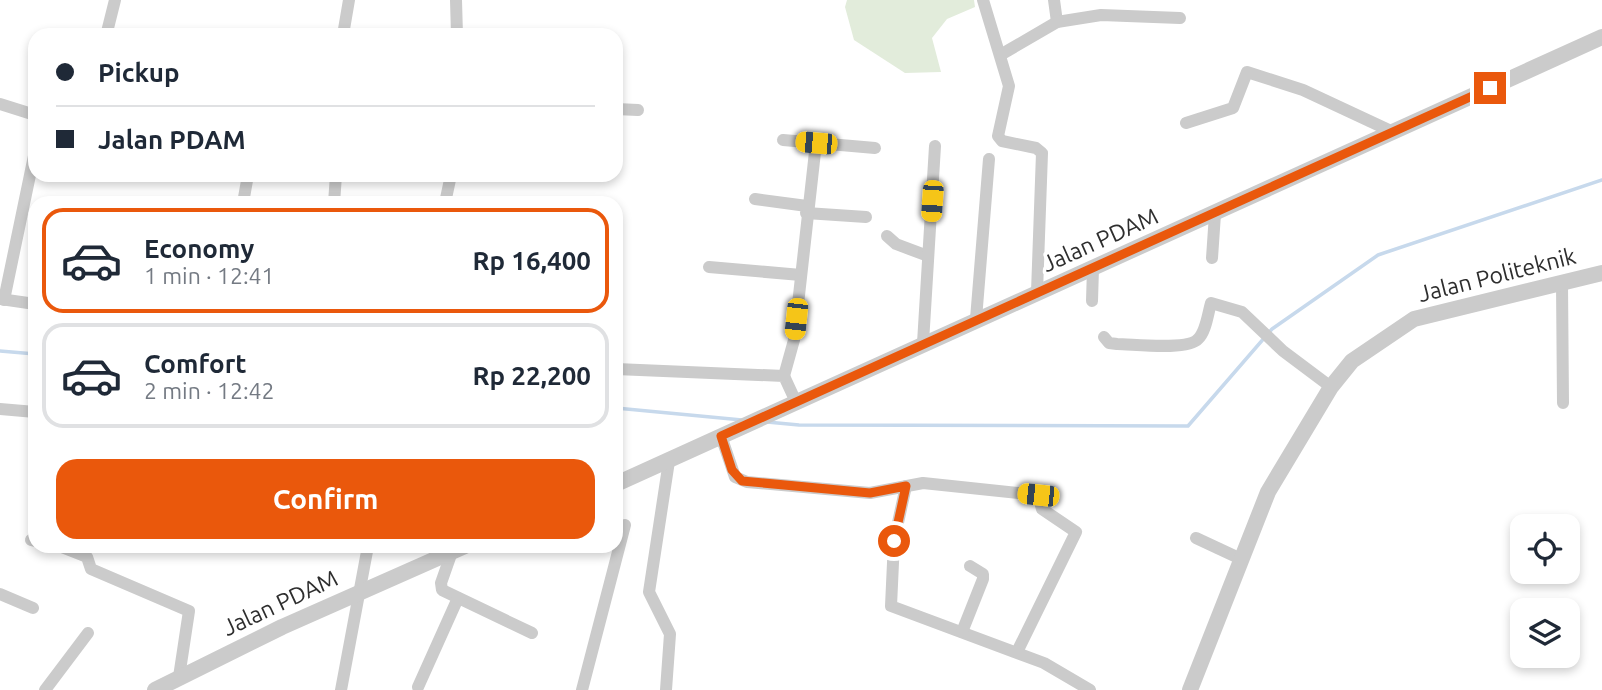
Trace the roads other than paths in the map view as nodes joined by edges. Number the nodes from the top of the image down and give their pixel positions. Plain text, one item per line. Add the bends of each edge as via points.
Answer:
1 (115, 0) edge
2 (349, 0) edge
3 (456, 0) edge
4 (984, 0) edge
5 (1054, 0) edge
6 (1180, 18) dead end
7 (1057, 22) junction
8 (108, 28) edge
9 (344, 28) edge
10 (457, 28) edge
11 (1602, 37) edge
12 (1002, 54) junction
13 (0, 104) edge
14 (623, 109) edge
15 (638, 110) dead end
16 (28, 113) edge
17 (1186, 123) dead end
18 (1393, 132) junction
19 (783, 141) dead end
20 (816, 143) junction
21 (935, 146) dead end
22 (875, 148) dead end
23 (989, 159) dead end
24 (28, 182) edge
25 (755, 199) dead end
26 (806, 209) junction
27 (1215, 214) junction
28 (866, 218) dead end
29 (887, 236) dead end
30 (928, 256) junction
31 (1212, 258) dead end
32 (709, 267) dead end
33 (1093, 268) junction
34 (1602, 273) edge
35 (801, 275) junction
36 (1562, 284) junction
37 (1037, 292) junction
38 (2, 300) edge
39 (1092, 301) dead end
40 (28, 303) edge
41 (976, 319) junction
42 (1104, 337) dead end
43 (923, 343) junction
44 (623, 369) edge
45 (784, 376) junction
46 (1331, 387) junction
47 (796, 402) junction
48 (1563, 403) dead end
49 (0, 409) edge
50 (28, 411) edge
51 (727, 433) junction
52 (669, 461) junction
53 (623, 481) edge
54 (906, 486) junction
55 (625, 525) dead end
56 (623, 533) edge
57 (1196, 538) dead end
58 (77, 553) edge
59 (367, 553) edge
60 (446, 553) edge
61 (455, 553) edge
62 (618, 553) edge
63 (1241, 559) junction
64 (970, 566) dead end
65 (362, 591) junction
66 (0, 594) edge
67 (458, 598) junction
68 (33, 608) dead end
69 (962, 632) junction
70 (89, 633) dead end
71 (532, 633) dead end
72 (1017, 652) junction
73 (179, 677) junction
74 (418, 687) dead end
75 (45, 690) edge
76 (155, 690) edge
77 (341, 690) edge
78 (582, 690) edge
79 (666, 690) edge
80 (1090, 690) edge
81 (1190, 690) edge

1 - 8 street
2 - 9 street
3 - 10 street
4 - 12 street
5 - 7 street
6 - 7 street via 1101,15
7 - 12 street
11 - 18 street, Jalan PDAM
12 - 37 street via 1009,91 998,136 1007,143 1036,148 1042,156
13 - 16 street
14 - 15 street
17 - 18 street via 1233,108 1247,72 1303,90
18 - 27 street, Jalan PDAM
19 - 20 street
20 - 22 street
20 - 26 street
21 - 30 street
23 - 41 street
24 - 38 street
25 - 26 street
26 - 28 street
26 - 35 street
27 - 31 street
27 - 33 street, Jalan PDAM
29 - 30 street
30 - 43 street
32 - 35 street
33 - 37 street, Jalan PDAM
33 - 39 street
34 - 36 street, Jalan Politeknik
35 - 45 street via 794,340
36 - 46 street, Jalan Politeknik via 1414,319 1352,361
36 - 48 street
37 - 41 street, Jalan PDAM
38 - 40 street
41 - 43 street, Jalan PDAM
42 - 46 street via 1109,342 1171,347 1197,341 1211,303 1239,310
43 - 47 street, Jalan PDAM
44 - 45 street
45 - 47 street
46 - 63 street, Jalan Politeknik via 1272,484
47 - 51 street, Jalan PDAM
49 - 50 street
51 - 52 street, Jalan PDAM
51 - 54 street via 732,470 742,481 870,493
52 - 53 street, Jalan PDAM
52 - 79 street via 649,592 670,634
54 - 69 street via 894,541 890,604
54 - 72 street via 930,484 1038,495 1042,509 1075,531
55 - 56 street
57 - 63 street
58 - 73 street via 87,557 91,569 189,611
59 - 65 street
60 - 65 street, Jalan PDAM
61 - 67 street via 440,587
62 - 78 street
63 - 81 street, Jalan Politeknik
64 - 69 street via 983,574 983,579
65 - 73 street, Jalan PDAM
65 - 77 street
66 - 68 street
67 - 71 street
67 - 74 street
69 - 72 street
70 - 75 street
72 - 80 street
73 - 76 street, Jalan PDAM

